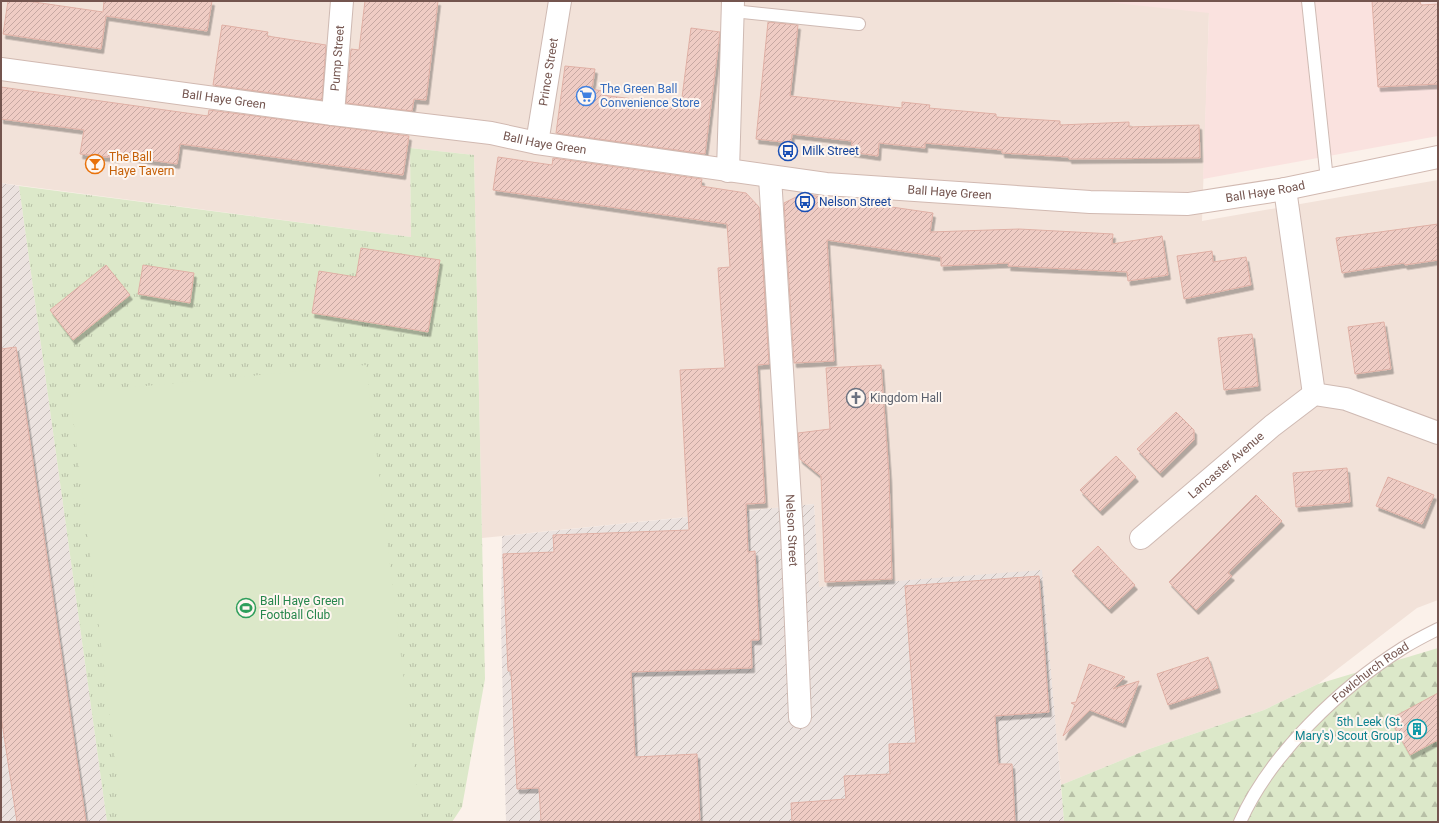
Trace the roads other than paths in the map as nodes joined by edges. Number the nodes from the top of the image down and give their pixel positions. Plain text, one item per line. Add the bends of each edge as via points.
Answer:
1 (342, 1) edge
2 (560, 1) edge
3 (1308, 1) edge
4 (733, 6) edge
5 (859, 24) dead end
6 (1, 69) edge
7 (333, 114) junction
8 (537, 143) junction
9 (1438, 157) edge
10 (728, 171) junction
11 (770, 176) junction
12 (1327, 180) junction
13 (1285, 189) junction
14 (1090, 202) joint
15 (1314, 394) junction
16 (1438, 433) edge
17 (1141, 538) dead end
18 (1438, 629) edge
19 (800, 717) dead end
20 (1240, 822) edge

1 - 7 street, Pump Street
2 - 8 street, Prince Street
3 - 12 lane
4 - 5 lane
4 - 10 street
6 - 7 street, Ball Haye Green
7 - 8 street, Ball Haye Green via 491,134
8 - 10 street, Ball Haye Green
9 - 12 street, Ball Haye Road
10 - 11 street, Ball Haye Green
11 - 14 street, Ball Haye Green via 826,184
11 - 19 street, Nelson Street
12 - 13 street, Ball Haye Road
13 - 14 street, Ball Haye Road via 1188,204
13 - 15 street
15 - 16 street via 1346,399
15 - 17 street, Lancaster Avenue via 1272,426
18 - 20 lane, Fowlchurch Road via 1403,648 1336,698 1282,755 1247,806

